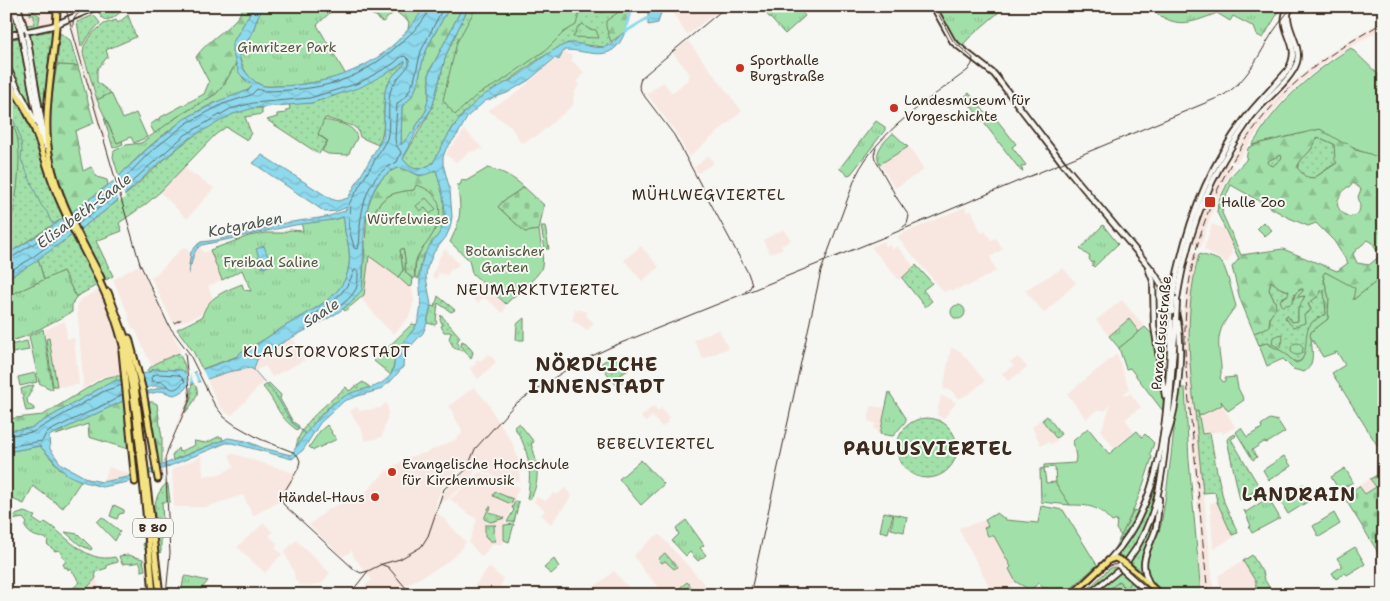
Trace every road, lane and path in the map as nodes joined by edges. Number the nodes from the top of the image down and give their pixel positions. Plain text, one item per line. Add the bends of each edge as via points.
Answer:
1 (13, 6) edge
2 (18, 6) edge
3 (57, 6) edge
4 (99, 6) edge
5 (933, 6) edge
6 (1289, 9) edge
7 (56, 24) junction
8 (23, 28) junction
9 (6, 36) edge
10 (24, 37) junction
11 (6, 65) edge
12 (6, 81) edge
13 (39, 131) junction
14 (44, 152) junction
15 (49, 158) junction
16 (58, 192) junction
17 (1184, 249) junction
18 (1144, 260) junction
19 (1159, 279) junction
20 (1154, 292) junction
21 (106, 293) junction
22 (131, 368) junction
23 (1166, 405) junction
24 (1167, 437) junction
25 (143, 463) junction
26 (158, 477) dead end
27 (135, 482) dead end
28 (1160, 490) junction
29 (1117, 551) junction
30 (1115, 558) junction
31 (1109, 560) junction
32 (1123, 565) junction
33 (1150, 585) junction
34 (153, 595) edge
35 (160, 595) edge
36 (1072, 595) edge
37 (1088, 595) edge
38 (1151, 595) edge
39 (1160, 595) edge

1 - 8 main road
2 - 8 main road
3 - 7 main road, B 80
4 - 7 main road
5 - 18 main road via 953,42 994,74
6 - 17 main road, Paracelsusstraße via 1284,22 1294,50 1292,63 1250,113 1222,157 1201,194
7 - 9 main road
7 - 15 main road, B 80 via 48,116
8 - 10 main road, bridge
10 - 13 main road
10 - 15 main road
11 - 13 main road
12 - 14 main road, B 80 via 23,103
13 - 14 main road
14 - 16 main road, B 80
15 - 16 main road, B 80
16 - 21 main road, B 80
17 - 23 main road, Paracelsusstraße, bridge via 1173,295
17 - 24 main road, Paracelsusstraße, bridge
18 - 19 main road
18 - 20 main road
19 - 20 main road
19 - 24 main road via 1174,307 1180,340 1174,410
20 - 23 main road via 1155,337
21 - 22 main road, B 80
21 - 22 main road, B 80 via 118,315
22 - 25 main road, B 80
22 - 26 main road via 146,408
22 - 27 main road via 128,411
23 - 29 main road, Paracelsusstraße via 1151,487 1136,522
24 - 28 main road, Paracelsusstraße
25 - 34 main road, B 80
25 - 35 main road, B 80
28 - 32 main road, Paracelsusstraße via 1146,531
28 - 33 main road via 1155,529 1143,561
29 - 30 main road
29 - 31 main road, Paracelsusstraße
30 - 31 main road, Paracelsusstraße
30 - 32 main road
31 - 36 main road, Paracelsusstraße
32 - 33 main road
32 - 37 main road, Paracelsusstraße
32 - 38 main road
33 - 39 main road

